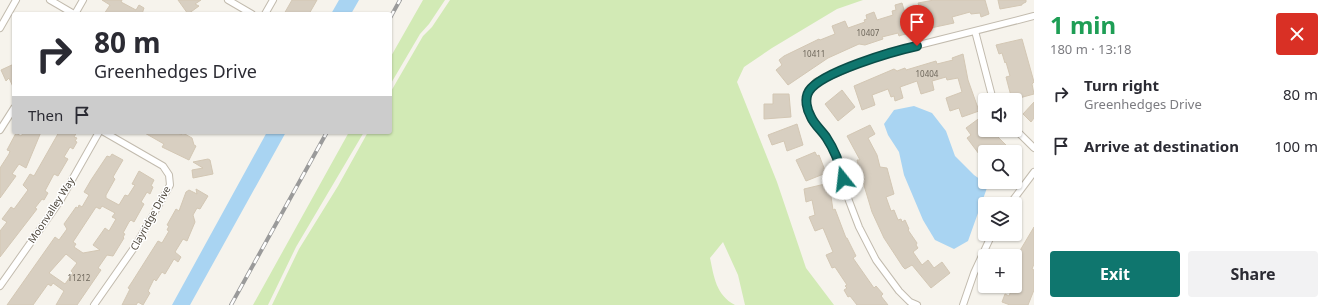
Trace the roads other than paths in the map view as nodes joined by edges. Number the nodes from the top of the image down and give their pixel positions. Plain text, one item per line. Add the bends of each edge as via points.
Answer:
1 (16, 0) edge
2 (50, 0) edge
3 (83, 0) edge
4 (228, 0) edge
5 (273, 0) edge
6 (71, 12) edge
7 (75, 12) edge
8 (249, 12) edge
9 (266, 12) edge
10 (1034, 16) edge
11 (0, 28) edge
12 (975, 31) junction
13 (991, 93) edge
14 (12, 111) edge
15 (0, 130) edge
16 (98, 134) edge
17 (107, 134) edge
18 (1022, 136) edge
19 (1034, 148) edge
20 (1034, 172) edge
21 (1015, 197) edge
22 (989, 241) edge
23 (0, 286) edge
24 (94, 305) edge
25 (917, 305) edge
26 (963, 305) edge

1 - 11 street
2 - 6 street
3 - 7 street
4 - 8 street
5 - 9 street
10 - 12 street
12 - 13 street
12 - 25 street via 860,63 816,82 808,92 808,110 840,165 846,193 859,227 876,260 899,291
14 - 15 street
16 - 23 street, Moonvalley Way via 60,201
17 - 24 street, Clayridge Drive via 163,166 169,175 170,184 136,245
18 - 19 street
20 - 21 street
22 - 26 street

